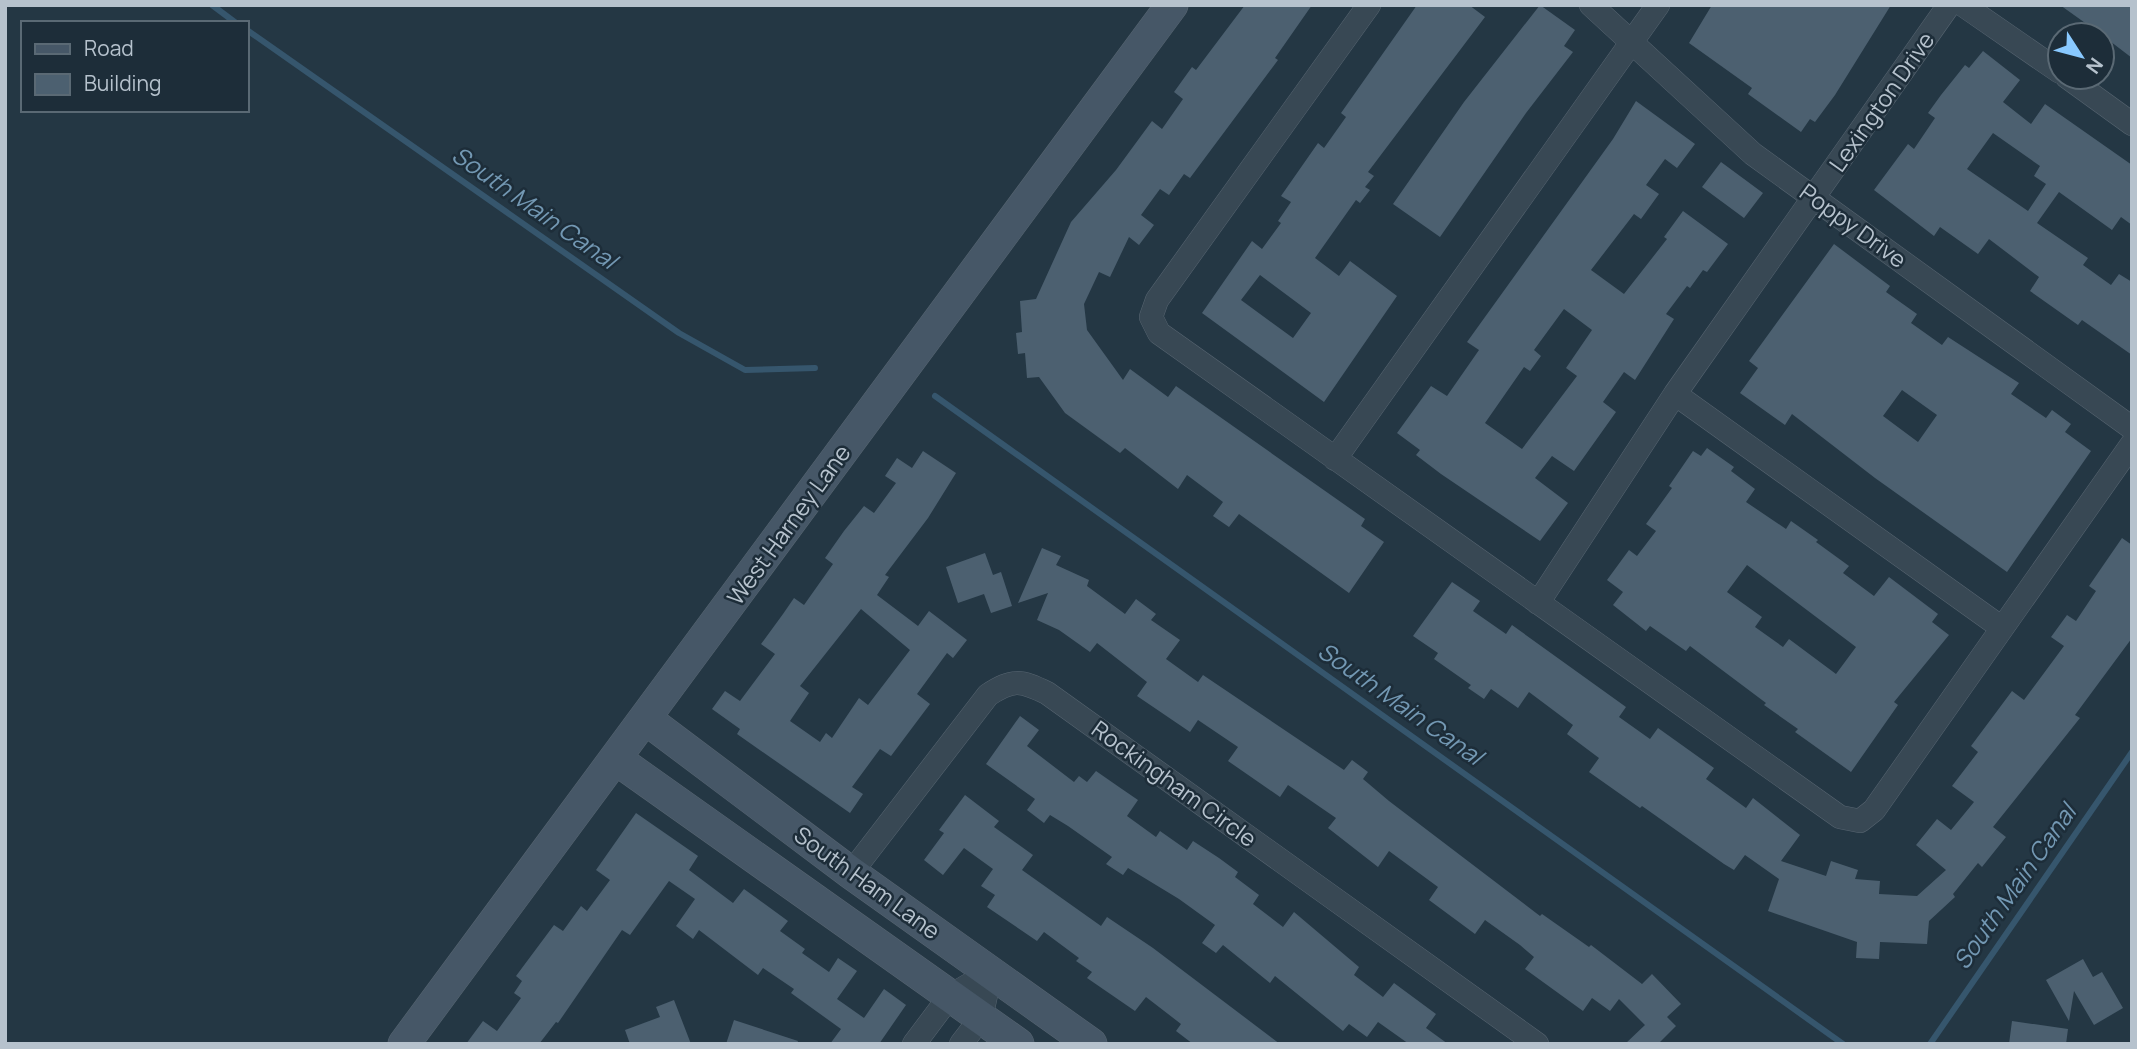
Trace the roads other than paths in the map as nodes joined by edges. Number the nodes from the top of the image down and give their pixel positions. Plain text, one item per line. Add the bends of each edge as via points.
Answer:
1 (1171, 5) edge
2 (1369, 5) edge
3 (1591, 5) edge
4 (1658, 5) edge
5 (1949, 5) edge
6 (1963, 5) edge
7 (1629, 43) junction
8 (2046, 62) edge
9 (2086, 91) edge
10 (2132, 124) edge
11 (1814, 198) junction
12 (1675, 394) junction
13 (2132, 428) edge
14 (2132, 444) edge
15 (1335, 458) junction
16 (1538, 603) junction
17 (2002, 628) junction
18 (646, 719) junction
19 (616, 759) junction
20 (851, 873) junction
21 (991, 972) junction
22 (950, 996) junction
23 (981, 1018) junction
24 (404, 1044) edge
25 (914, 1044) edge
26 (961, 1044) edge
27 (1018, 1044) edge
28 (1091, 1044) edge
29 (1537, 1044) edge

1 - 18 main road, West Harney Lane
2 - 15 street via 1157,300 1151,317 1159,333
3 - 7 street, Poppy Drive
4 - 7 street
5 - 11 street, Lexington Drive
6 - 8 street
7 - 11 street, Poppy Drive via 1753,154
7 - 15 street
9 - 10 street
11 - 12 street, Lexington Drive
11 - 13 street, Poppy Drive
12 - 16 street, Lexington Drive
12 - 17 street
14 - 17 street
15 - 16 street
16 - 17 street via 1840,817 1860,821 1874,810
18 - 19 main road, West Harney Lane
18 - 20 main road, South Ham Lane
19 - 22 main road, South Ham Lane
19 - 24 main road, West Harney Lane
20 - 21 main road, South Ham Lane
20 - 29 street, Rockingham Circle via 988,695 1007,683 1025,682
21 - 22 street
21 - 23 street
21 - 28 main road, South Ham Lane
22 - 23 main road, South Ham Lane
22 - 25 street
23 - 26 street
23 - 27 main road, South Ham Lane

